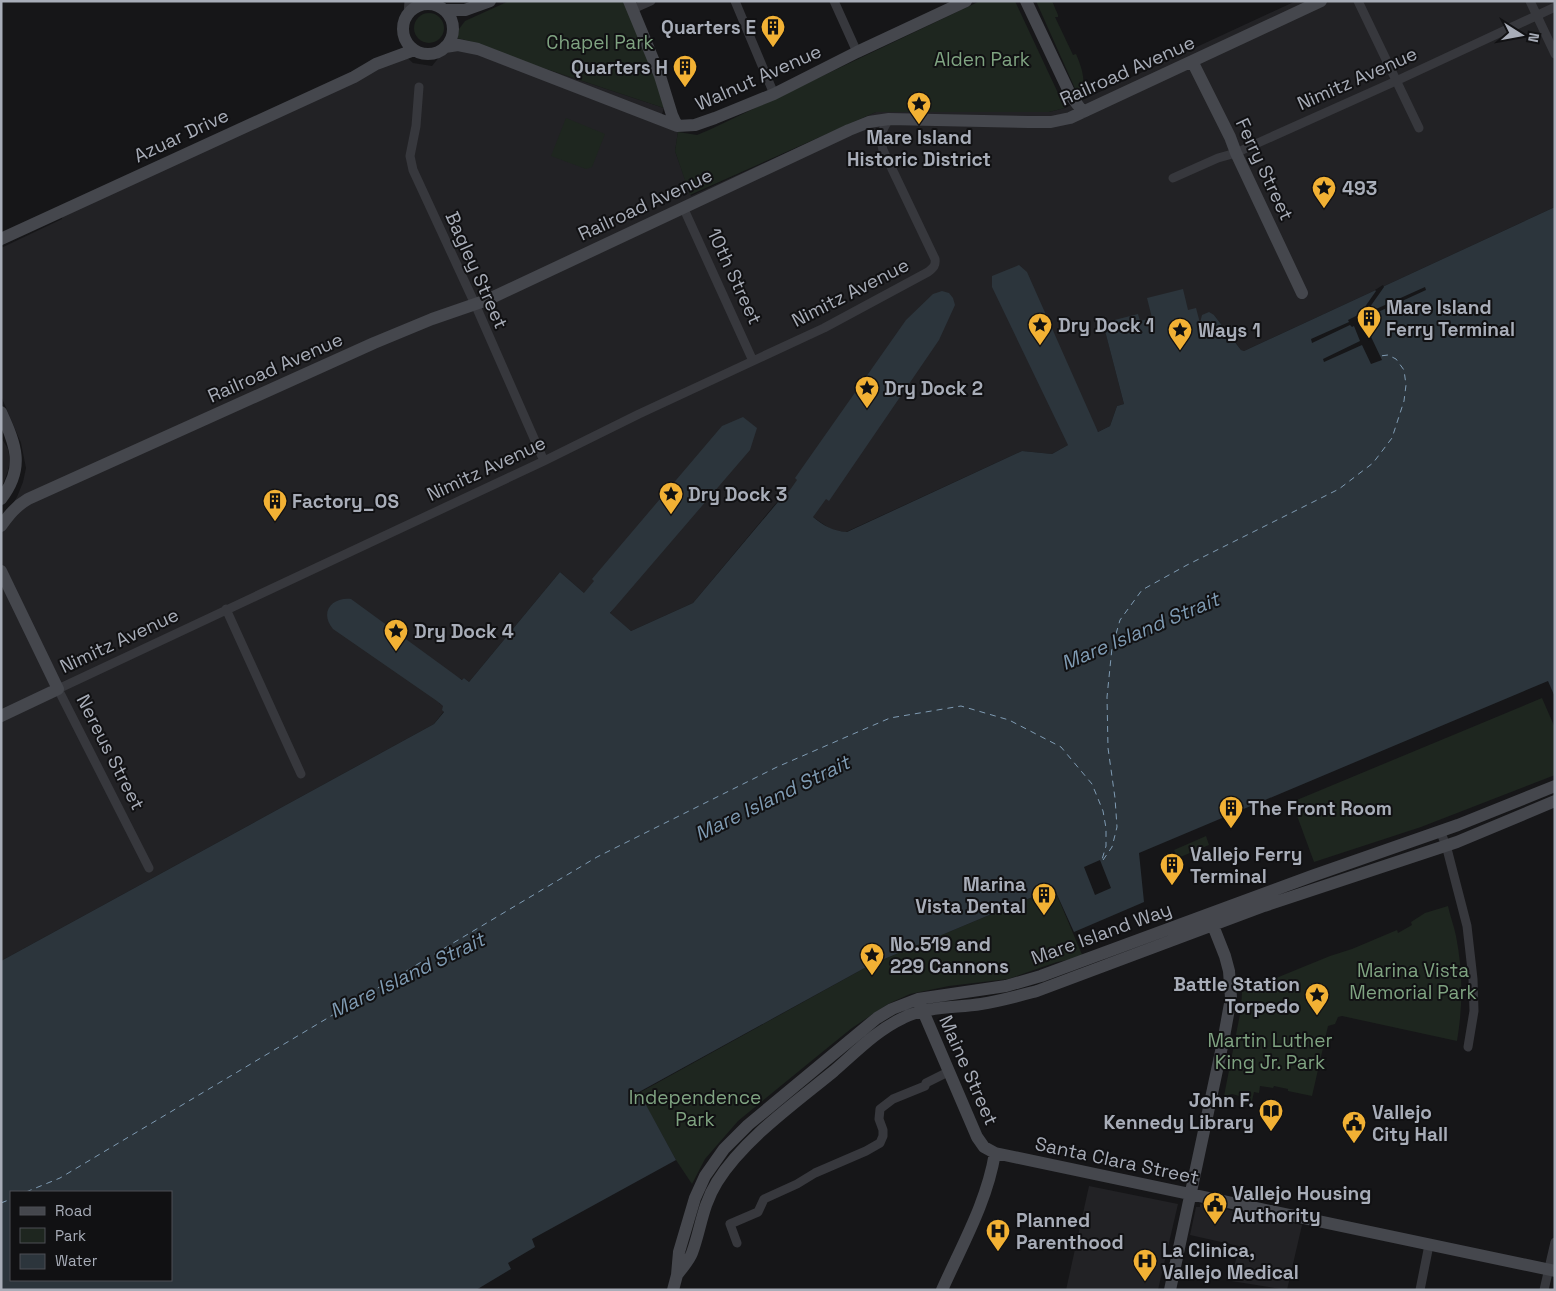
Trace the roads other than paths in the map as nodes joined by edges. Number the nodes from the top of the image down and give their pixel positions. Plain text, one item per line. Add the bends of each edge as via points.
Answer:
1 (490, 1) edge
2 (651, 1) edge
3 (735, 1) edge
4 (834, 1) edge
5 (966, 1) edge
6 (1026, 1) edge
7 (1321, 1) edge
8 (1358, 1) edge
9 (1530, 1) edge
10 (952, 4) edge
11 (434, 5) edge
12 (631, 5) edge
13 (475, 7) junction
14 (1555, 7) edge
15 (408, 8) edge
16 (1537, 15) junction
17 (453, 31) junction
18 (403, 33) junction
19 (445, 47) junction
20 (414, 50) junction
21 (857, 52) junction
22 (1555, 54) edge
23 (1192, 61) junction
24 (376, 64) junction
25 (1396, 81) junction
26 (419, 87) dead end
27 (774, 94) junction
28 (1083, 112) junction
29 (889, 120) junction
30 (677, 126) junction
31 (1419, 128) dead end
32 (1236, 153) junction
33 (1173, 178) dead end
34 (682, 207) junction
35 (1, 239) edge
36 (1302, 293) dead end
37 (475, 304) junction
38 (754, 360) junction
39 (1, 412) edge
40 (5, 430) edge
41 (544, 461) junction
42 (1, 499) edge
43 (3, 523) edge
44 (1, 571) edge
45 (226, 609) junction
46 (58, 689) junction
47 (1, 716) edge
48 (301, 774) dead end
49 (1555, 786) edge
50 (1555, 801) edge
51 (1440, 831) junction
52 (1446, 846) junction
53 (149, 868) dead end
54 (1210, 919) junction
55 (918, 999) junction
56 (923, 1012) junction
57 (1468, 1047) dead end
58 (948, 1072) junction
59 (994, 1154) junction
60 (711, 1180) junction
61 (1190, 1195) junction
62 (1555, 1242) edge
63 (737, 1243) dead end
64 (1429, 1245) junction
65 (1551, 1271) edge
66 (673, 1290) edge
67 (942, 1290) edge
68 (1170, 1290) edge
69 (1420, 1290) edge
70 (1544, 1290) edge

1 - 13 street
2 - 12 street
3 - 27 street
4 - 21 street
5 - 10 street, Walnut Avenue
6 - 28 street via 1071,96
7 - 23 street, Railroad Avenue
8 - 25 street
9 - 16 street
10 - 21 street, Walnut Avenue
11 - 13 street via 457,11
11 - 15 street
11 - 17 street via 451,20
12 - 30 street
13 - 17 street
14 - 16 street, Nimitz Avenue
15 - 18 street
16 - 22 street
16 - 25 street, Nimitz Avenue
17 - 19 street
18 - 20 street via 408,46
18 - 24 street, Azuar Drive
19 - 20 street via 440,52 429,54
19 - 30 street, Walnut Avenue via 478,48
20 - 24 street, Azuar Drive
21 - 27 street, Walnut Avenue
23 - 28 street, Railroad Avenue
23 - 32 street, Ferry Street
24 - 35 street, Azuar Drive
25 - 31 street
25 - 32 street, Nimitz Avenue
26 - 37 street, Bagley Street via 410,156 413,170
27 - 30 street, Walnut Avenue via 701,123
28 - 29 street, Railroad Avenue via 1070,118 1043,122
29 - 34 street, Railroad Avenue via 870,122 849,130
29 - 38 street, Nimitz Avenue via 880,140 935,259 934,268 824,328
32 - 33 street, Nimitz Avenue
32 - 36 street, Ferry Street
34 - 37 street, Railroad Avenue
34 - 38 street, 10th Street
37 - 41 street, Bagley Street
37 - 43 street, Railroad Avenue via 374,343 28,499
38 - 41 street, Nimitz Avenue
39 - 40 street
40 - 42 street via 14,445 16,466 9,489
41 - 45 street, Nimitz Avenue
44 - 46 street, Nereus Street
45 - 46 street, Nimitz Avenue
45 - 48 street
46 - 47 street, Nimitz Avenue
46 - 53 street, Nereus Street
49 - 51 street, Mare Island Way
50 - 52 street, Mare Island Way
51 - 52 street
51 - 54 street, Mare Island Way via 1312,876
52 - 54 street, Mare Island Way
52 - 57 street via 1467,926 1473,979 1474,1011
54 - 55 street, Mare Island Way via 1023,982
54 - 56 street, Mare Island Way via 1036,991 980,1004
54 - 61 street via 1229,971 1231,998
55 - 56 street, Maine Street
55 - 60 street, Mare Island Way via 877,1018 736,1136 724,1149
56 - 58 street, Maine Street
56 - 60 street, Mare Island Way via 904,1017 873,1038 757,1135
58 - 59 street, Maine Street via 977,1138
58 - 63 street via 893,1099 880,1109 884,1136 880,1143 764,1199 758,1212 730,1224
59 - 61 street, Santa Clara Street
59 - 67 street, Maine Street via 992,1173 978,1210
60 - 66 street via 691,1255 677,1275
61 - 64 street, Santa Clara Street
61 - 68 street
62 - 65 street
64 - 65 street, Santa Clara Street
64 - 69 street
65 - 70 street

